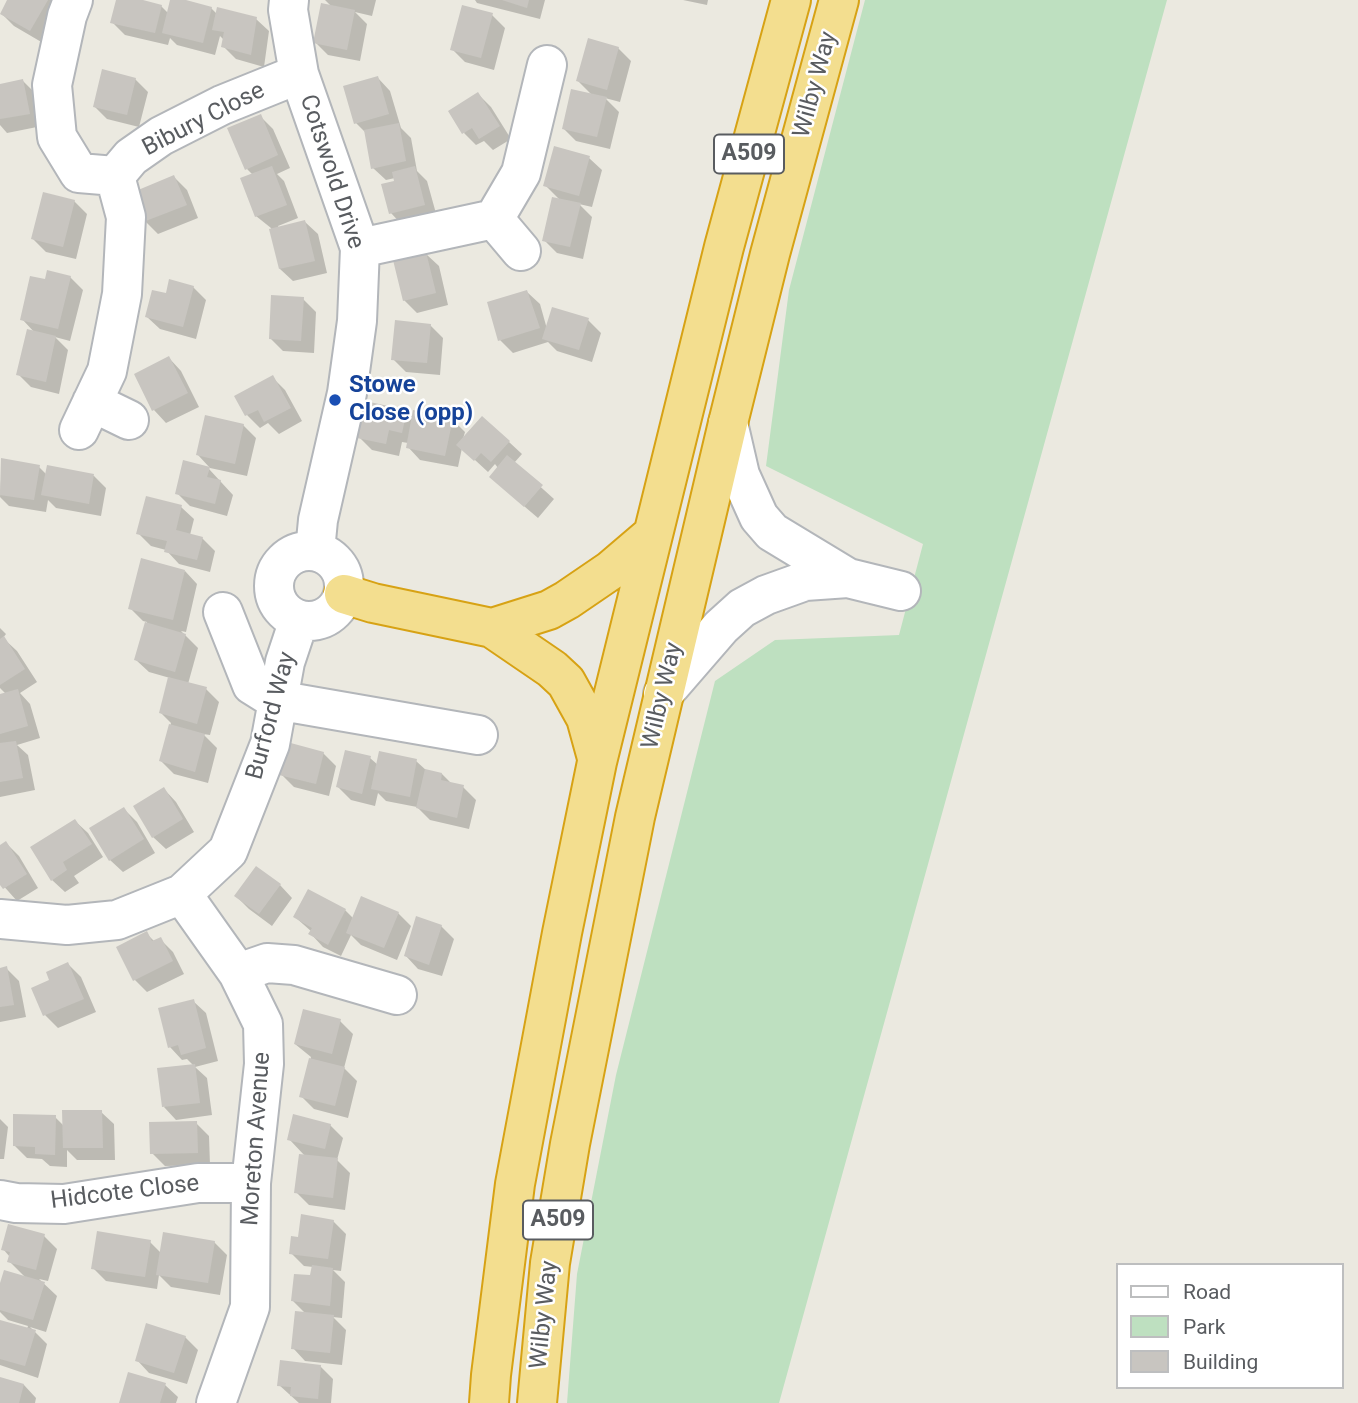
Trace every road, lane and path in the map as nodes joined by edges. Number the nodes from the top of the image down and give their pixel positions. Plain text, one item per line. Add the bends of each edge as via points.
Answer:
1 (73, 0) edge
2 (289, 0) edge
3 (791, 0) edge
4 (839, 0) edge
5 (547, 65) dead end
6 (299, 74) junction
7 (97, 175) junction
8 (494, 219) junction
9 (360, 248) junction
10 (520, 251) dead end
11 (128, 420) dead end
12 (728, 423) junction
13 (652, 535) junction
14 (315, 551) junction
15 (848, 579) junction
16 (901, 591) dead end
17 (344, 594) junction
18 (223, 612) dead end
19 (299, 620) junction
20 (492, 628) junction
21 (663, 694) junction
22 (276, 700) junction
23 (478, 735) dead end
24 (597, 762) junction
25 (182, 894) junction
26 (0, 919) edge
27 (238, 973) junction
28 (397, 995) dead end
29 (251, 1182) junction
30 (0, 1200) edge
31 (216, 1403) edge
32 (489, 1403) edge
33 (537, 1403) edge

1 - 7 street via 52,85 57,137
2 - 6 street, Cotswold Drive
3 - 13 highway, Wilby Way / A509
4 - 12 highway, Wilby Way / A509
5 - 8 street via 521,173
6 - 7 street, Bibury Close via 222,105
6 - 9 street, Cotswold Drive
7 - 11 street via 126,217 122,294 107,370 85,416
8 - 9 street
8 - 10 street
9 - 14 street, Cotswold Drive via 357,321 347,393
12 - 15 street via 740,475 759,517 772,532
12 - 21 highway, Wilby Way / A509
13 - 20 highway via 567,600
13 - 24 highway, Wilby Way / A509
14 - 17 street via 326,555 341,571
14 - 19 street via 289,557 275,578 279,604
15 - 16 street
15 - 21 street via 805,581 742,608
17 - 19 street via 332,614 321,620
17 - 20 highway
18 - 22 street via 252,685
19 - 22 street, Burford Way
20 - 24 highway via 566,682 586,718
21 - 33 highway, Wilby Way / A509 via 570,1144 550,1263
22 - 23 street
22 - 25 street, Burford Way via 270,744 228,852
24 - 32 highway, Wilby Way / A509 via 515,1184
25 - 26 street, Burford Way via 117,920 67,925
25 - 27 street, Moreton Avenue
27 - 28 street via 267,964 294,965
27 - 29 street, Moreton Avenue via 263,1024 264,1064
29 - 30 street, Hidcote Close via 198,1183 64,1203
29 - 31 street, Moreton Avenue via 250,1307

